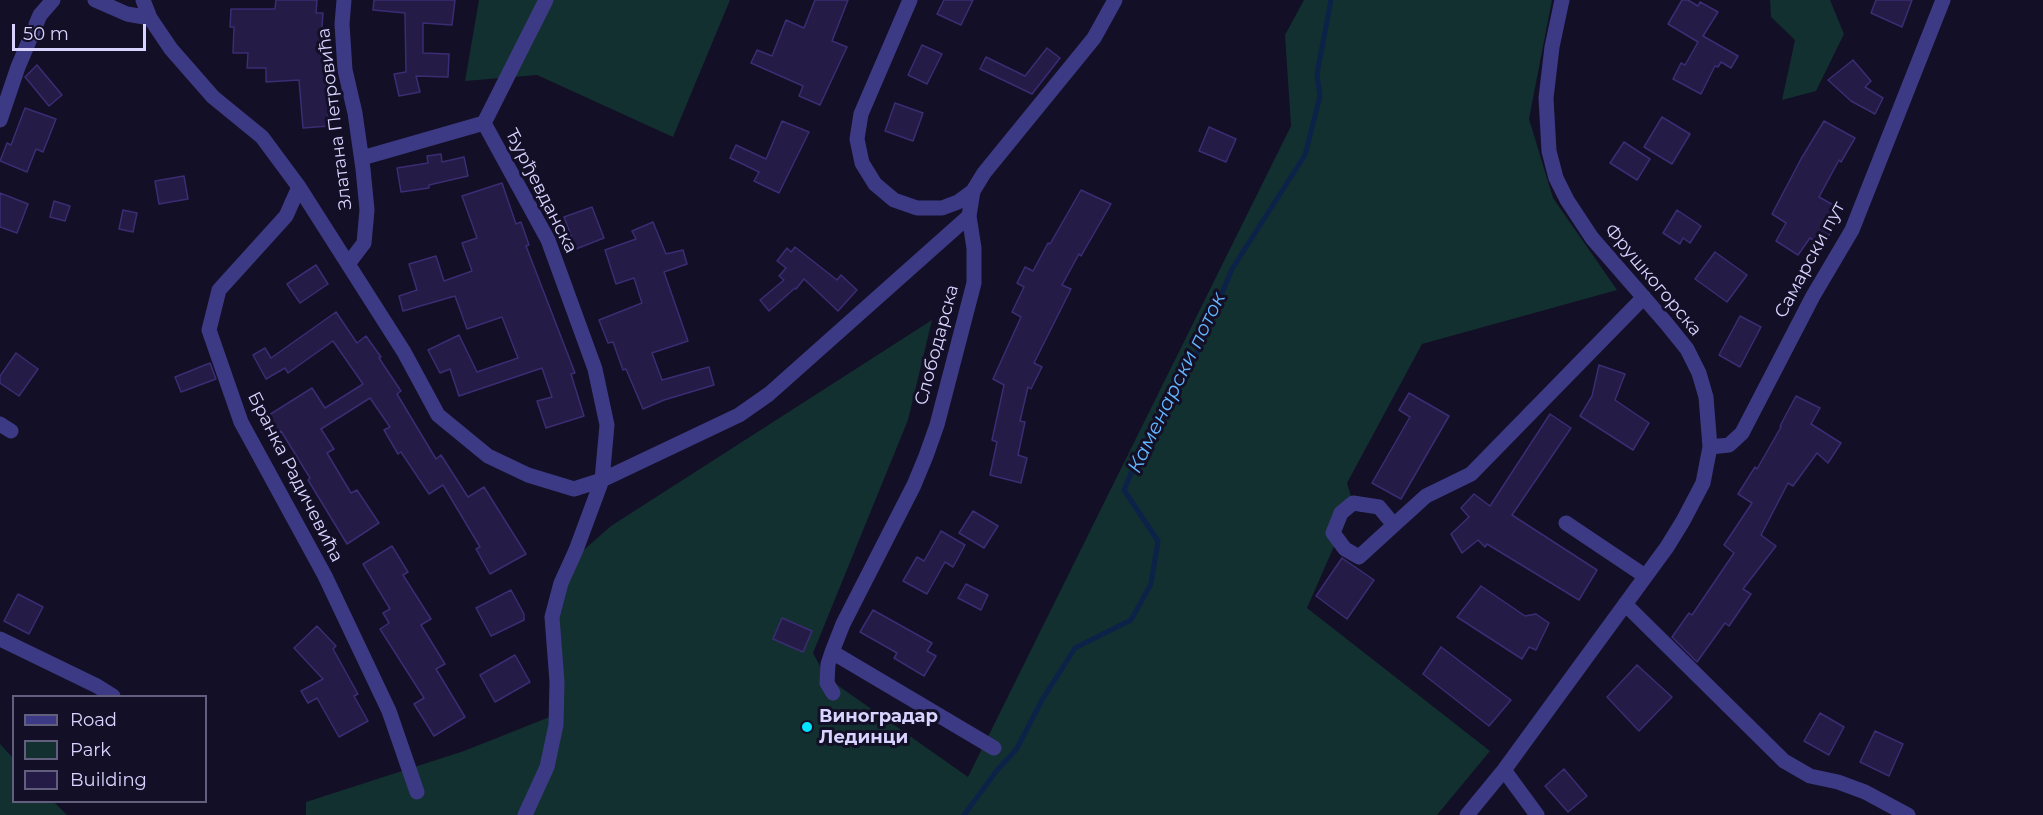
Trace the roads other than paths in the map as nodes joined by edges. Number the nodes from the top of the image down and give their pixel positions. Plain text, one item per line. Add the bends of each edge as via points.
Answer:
1 (53, 0) edge
2 (95, 0) edge
3 (143, 0) edge
4 (344, 0) edge
5 (546, 0) edge
6 (910, 0) edge
7 (1115, 0) edge
8 (1562, 0) edge
9 (1943, 0) edge
10 (150, 18) junction
11 (0, 120) edge
12 (484, 123) junction
13 (362, 158) junction
14 (299, 187) junction
15 (973, 191) junction
16 (969, 216) junction
17 (348, 264) junction
18 (1644, 297) junction
19 (1710, 447) junction
20 (602, 480) junction
21 (1566, 523) dead end
22 (1394, 525) dead end
23 (1645, 576) junction
24 (1625, 604) junction
25 (0, 639) edge
26 (832, 652) junction
27 (833, 693) dead end
28 (111, 695) edge
29 (994, 748) dead end
30 (1504, 770) junction
31 (417, 792) dead end
32 (525, 815) edge
33 (1467, 815) edge
34 (1538, 815) edge
35 (1908, 815) edge

1 - 11 street via 40,15
2 - 10 street via 127,14
3 - 10 street
4 - 13 street, Златана Петровића via 345,70
5 - 12 street, Ђурђевданска
6 - 15 street via 861,114 857,139 862,163 875,184 894,200 917,208 942,208
7 - 15 street, Слободарска via 1094,38
8 - 18 street, Фрушкогорска via 1546,98 1556,178 1592,238
9 - 19 street, Самарски пут via 1852,230 1742,433 1729,446
10 - 14 street via 213,97 262,137
12 - 13 street
12 - 20 street, Ђурђевданска via 548,240 596,369 607,425
13 - 17 street, Златана Петровића via 367,210 364,243
14 - 17 street, Златана Петровића
14 - 31 street, Бранка Радичевића via 286,216 219,290 209,330 241,422 325,576 389,711
15 - 16 street, Слободарска
16 - 20 street, Златана Петровића via 769,394 739,415
16 - 26 street, Слободарска via 974,283 937,424 914,485
17 - 20 street, Златана Петровића via 404,352 438,416 488,456 528,475 574,489
18 - 19 street, Фрушкогорска via 1687,349 1699,373 1706,397
18 - 22 street via 1471,474 1426,496
19 - 23 street, Фрушкогорска via 1698,495
20 - 32 street via 561,583 552,617 556,725 547,767
21 - 23 street
23 - 24 street, Фрушкогорска
24 - 30 street, Фрушкогорска
24 - 35 street via 1784,761 1810,776 1865,792
25 - 28 street
26 - 27 street, Слободарска via 827,683
26 - 29 street
30 - 33 street, Фрушкогорска
30 - 34 street

